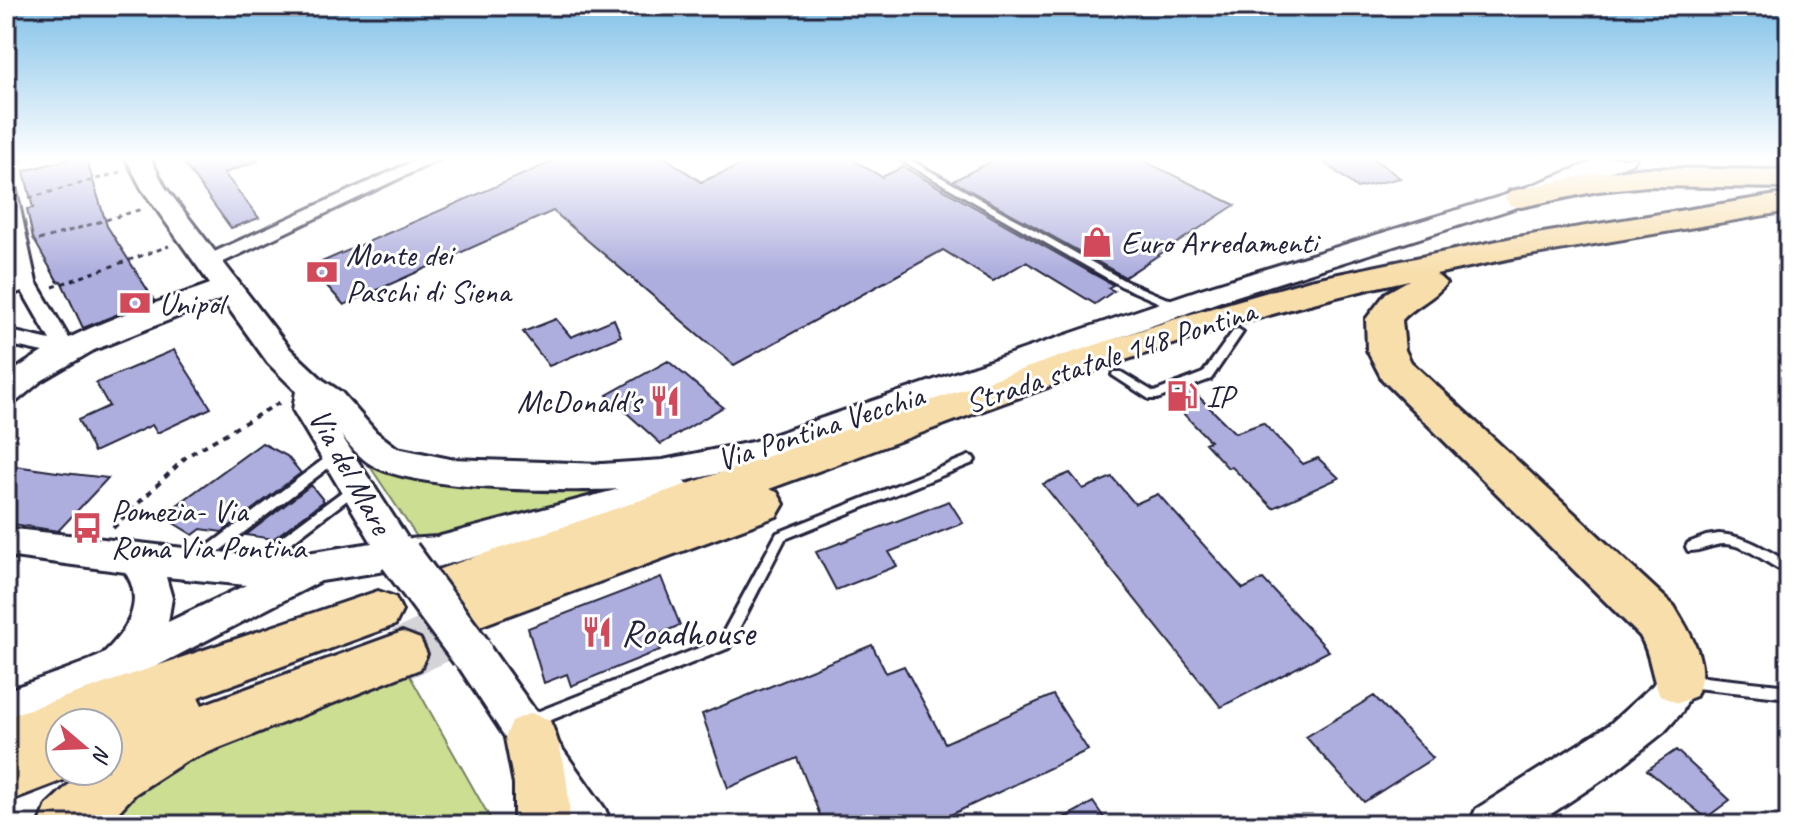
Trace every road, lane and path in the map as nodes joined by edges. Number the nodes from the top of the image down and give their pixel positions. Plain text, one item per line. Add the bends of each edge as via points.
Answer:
1 (9, 197) edge
2 (33, 197) edge
3 (160, 197) edge
4 (350, 197) edge
5 (970, 197) edge
6 (1524, 197) edge
7 (1527, 197) edge
8 (1521, 198) junction
9 (1789, 202) edge
10 (163, 203) junction
11 (11, 204) junction
12 (1789, 219) edge
13 (190, 239) junction
14 (19, 247) junction
15 (208, 262) junction
16 (1429, 283) junction
17 (228, 287) junction
18 (30, 288) junction
19 (6, 291) edge
20 (1186, 304) junction
21 (6, 337) edge
22 (66, 350) junction
23 (311, 386) junction
24 (6, 393) edge
25 (755, 454) junction
26 (336, 455) junction
27 (969, 460) dead end
28 (356, 487) junction
29 (6, 542) edge
30 (1692, 547) dead end
31 (89, 553) junction
32 (398, 554) junction
33 (136, 559) junction
34 (193, 565) junction
35 (316, 567) junction
36 (1789, 569) edge
37 (246, 570) junction
38 (467, 617) junction
39 (391, 634) junction
40 (1678, 680) junction
41 (1789, 692) edge
42 (68, 707) edge
43 (70, 707) edge
44 (78, 707) edge
45 (6, 710) edge
46 (44, 710) edge
47 (44, 721) edge
48 (527, 732) junction
49 (124, 733) edge
50 (6, 742) edge
51 (44, 762) edge
52 (6, 776) edge
53 (67, 825) edge
54 (542, 825) edge
55 (589, 825) edge
56 (1492, 825) edge

1 - 11 street
2 - 11 path
3 - 10 street, Via del Mare
4 - 15 street
5 - 20 lane via 1124,284 1163,301
6 - 8 street, Via Pontina Vecchia
7 - 8 highway
8 - 20 street, Via Pontina Vecchia
9 - 38 highway, Strada statale 148 Pontina via 1484,253 1282,299 1071,366
10 - 13 street, Via del Mare
10 - 14 path
11 - 14 street
12 - 16 highway, Strada statale 148 Pontina
13 - 15 street, Via del Mare
13 - 18 path
14 - 18 street
15 - 17 street, Via del Mare
16 - 38 highway, Strada statale 148 Pontina via 1238,332
16 - 40 highway via 1399,301 1384,319 1386,350 1396,370 1657,621 1674,650
17 - 22 street
17 - 23 street, Via del Mare via 279,356
18 - 19 street
18 - 22 street
20 - 25 street, Via Pontina Vecchia
21 - 22 street
22 - 24 street
23 - 25 street, Via Pontina Vecchia via 375,450 420,468 628,476
23 - 26 street, Via del Mare via 309,410
23 - 31 path via 177,463
25 - 32 street via 568,518 437,552
26 - 28 street, Via del Mare
26 - 34 lane
27 - 48 lane via 781,536 724,644
28 - 32 street, Via del Mare
28 - 37 lane
29 - 31 street
30 - 36 lane via 1708,539 1729,539
31 - 33 street
32 - 35 street
32 - 38 street, Via del Mare, bridge
33 - 34 street
33 - 42 street via 154,588 149,627
34 - 37 street
35 - 37 street
35 - 43 street via 209,623
38 - 48 street, Via del Mare
39 - 44 highway
39 - 49 highway
39 - 53 highway via 154,749 103,787
40 - 41 lane
40 - 56 street via 1667,703 1634,733
45 - 46 street
47 - 50 highway
48 - 54 highway via 541,784
48 - 55 street, Via del Mare
51 - 52 highway

